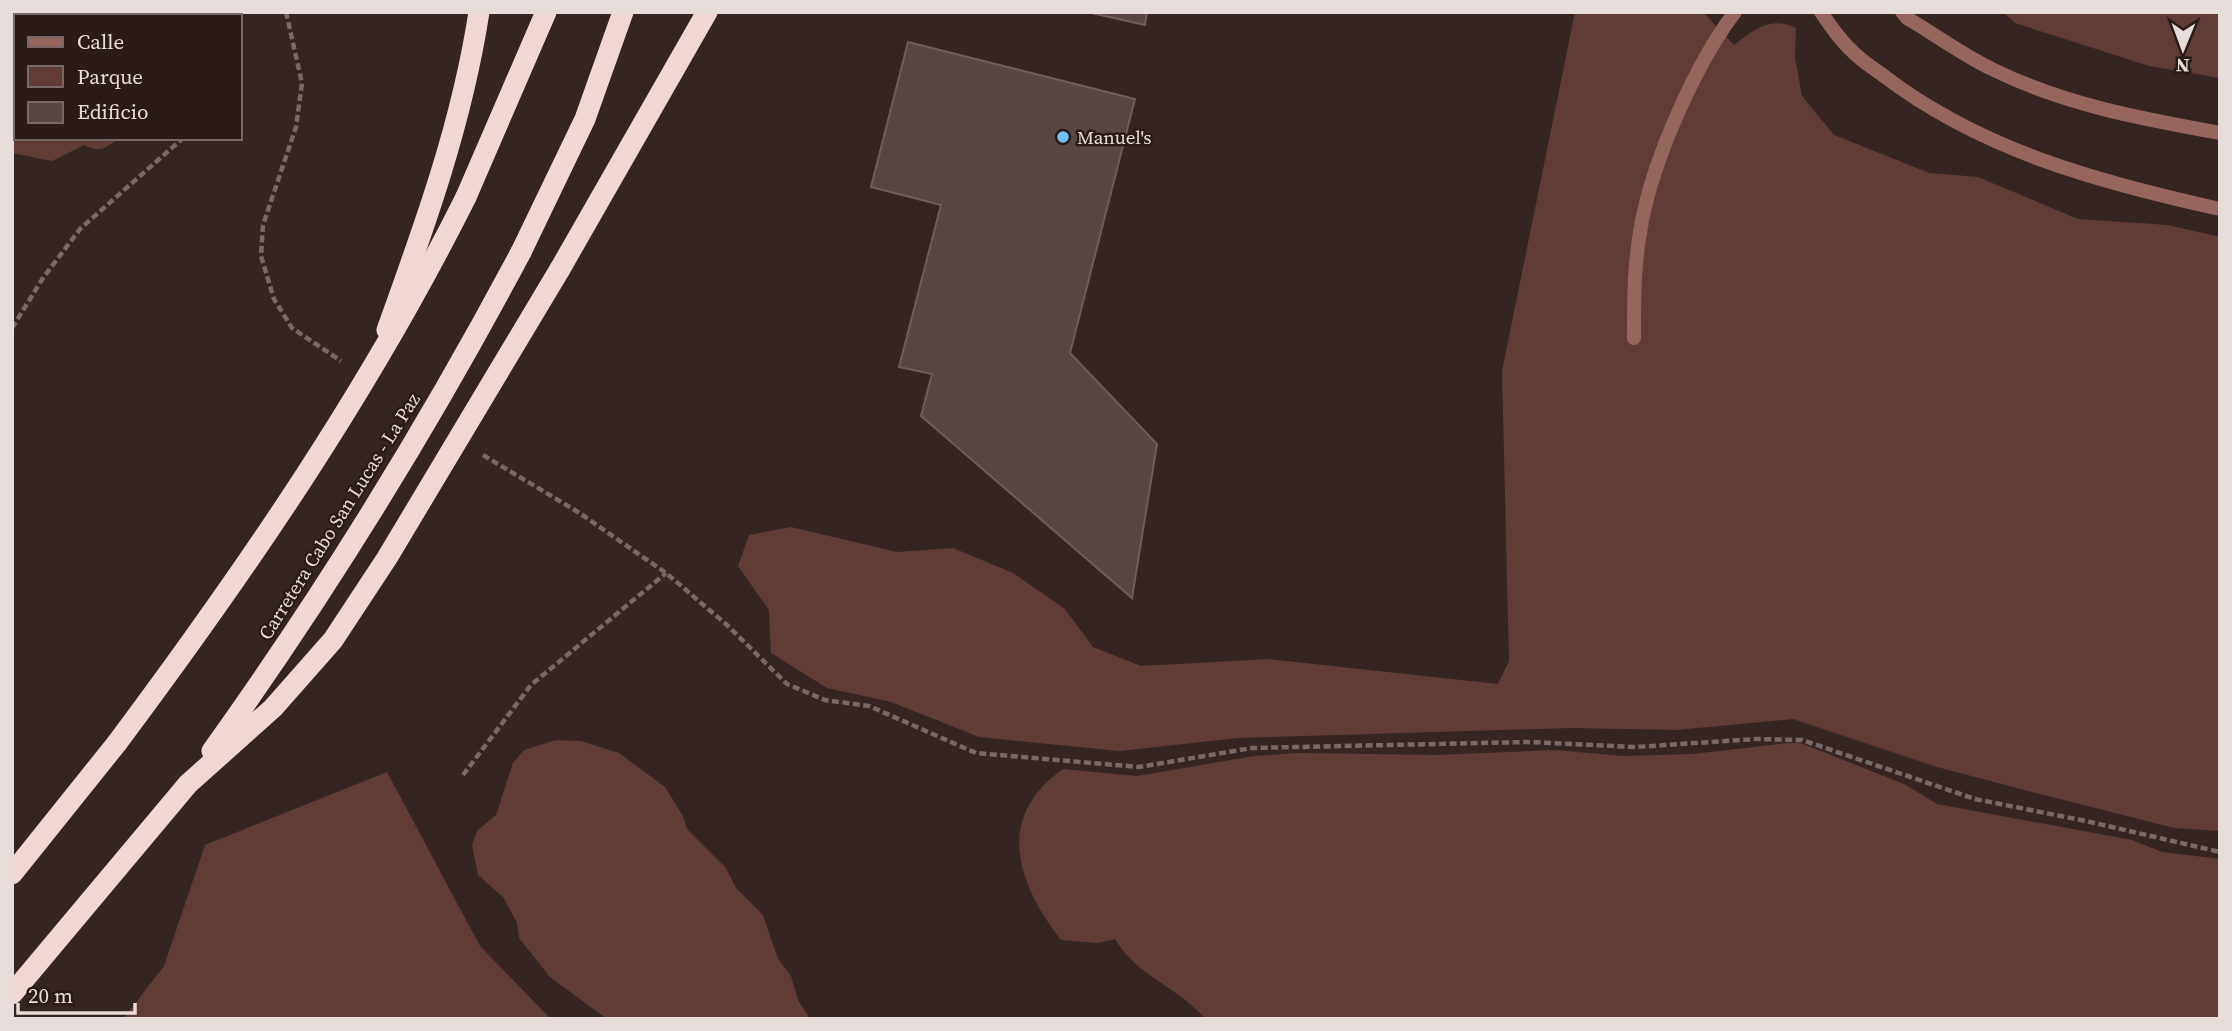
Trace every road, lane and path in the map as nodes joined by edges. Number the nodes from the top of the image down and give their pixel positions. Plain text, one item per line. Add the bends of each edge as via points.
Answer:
1 (286, 12) edge
2 (479, 12) edge
3 (546, 12) edge
4 (623, 12) edge
5 (707, 12) edge
6 (1735, 12) edge
7 (1821, 12) edge
8 (1902, 12) edge
9 (2220, 133) edge
10 (181, 140) edge
11 (2220, 209) edge
12 (12, 328) edge
13 (292, 328) dead end
14 (1634, 338) dead end
15 (372, 372) junction
16 (488, 458) dead end
17 (666, 573) junction
18 (463, 775) dead end
19 (188, 784) junction
20 (2220, 852) edge
21 (12, 874) edge
22 (12, 994) edge

1 - 13 path via 302,83 296,127 263,225 261,256 274,299
2 - 15 highway, bridge via 456,130
3 - 15 highway, bridge via 466,197
4 - 19 highway, Carretera Cabo San Lucas - La Paz, bridge via 585,119 458,369 262,681
5 - 19 highway, bridge via 560,269 333,640 273,708
6 - 14 street via 1698,71 1658,165 1634,274
7 - 11 street via 1850,50 1913,99 1967,130 2095,177
8 - 9 street via 1993,70 2056,96 2121,115
10 - 12 path via 80,229
15 - 21 highway, bridge via 192,643
16 - 17 path
17 - 18 path via 531,685
17 - 20 path via 787,684 825,700 869,706 976,753 1139,767 1252,748 1527,741 1636,747 1802,740 1975,799
19 - 22 highway, Carretera Cabo San Lucas - La Paz

